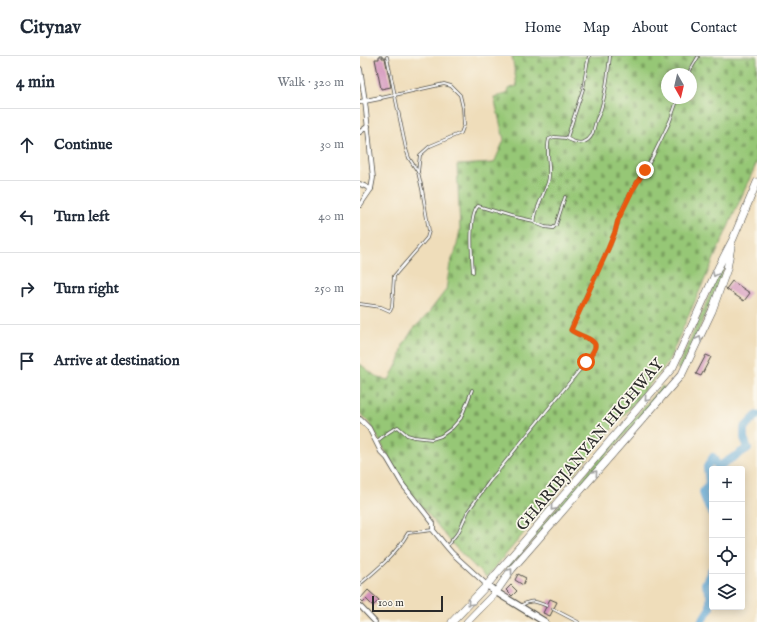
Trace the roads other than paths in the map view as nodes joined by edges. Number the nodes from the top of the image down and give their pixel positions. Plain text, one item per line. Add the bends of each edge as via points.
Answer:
1 (589, 56) edge
2 (610, 56) edge
3 (387, 57) edge
4 (698, 57) edge
5 (692, 68) edge
6 (360, 69) edge
7 (394, 95) junction
8 (380, 98) joint
9 (362, 102) edge
10 (676, 104) edge
11 (368, 126) junction
12 (360, 132) edge
13 (566, 138) junction
14 (418, 172) junction
15 (757, 182) edge
16 (360, 184) edge
17 (371, 188) junction
18 (565, 198) dead end
19 (360, 205) edge
20 (534, 221) junction
21 (733, 239) junction
22 (473, 272) dead end
23 (360, 304) edge
24 (672, 369) junction
25 (682, 374) junction
26 (472, 390) dead end
27 (360, 419) edge
28 (376, 442) junction
29 (433, 530) junction
30 (446, 546) junction
31 (360, 584) edge
32 (487, 585) junction
33 (496, 592) junction
34 (360, 606) edge
35 (547, 606) dead end
36 (520, 607) junction
37 (553, 609) dead end
38 (375, 622) edge
39 (452, 622) edge
40 (467, 622) edge
41 (545, 622) edge
42 (578, 622) edge

1 - 13 lane via 583,89
2 - 13 lane via 600,112 592,136 583,142 574,142
3 - 7 lane
4 - 5 lane
6 - 9 street
7 - 8 lane
7 - 14 lane via 406,149
7 - 14 lane via 444,84 451,86 460,95 464,125 461,133 430,146 420,155
8 - 9 street
9 - 11 street
10 - 30 lane via 652,158 618,220 608,249 571,330 595,343 594,350 485,488 468,511 455,538
11 - 12 street
11 - 17 street via 373,178
13 - 20 lane via 554,137 549,139 547,144 548,180
14 - 23 lane via 429,231 426,238 394,276 390,311
15 - 21 highway
16 - 17 street
17 - 19 street
18 - 20 lane via 553,228
20 - 22 lane via 478,206 472,228
21 -> 24 highway, GHARIBJANYAN HIGHWAY
25 -> 21 highway, GHARIBJANYAN HIGHWAY via 712,311 727,269
24 - 25 highway
24 -> 32 highway, GHARIBJANYAN HIGHWAY
33 -> 25 highway, GHARIBJANYAN HIGHWAY via 512,568
26 - 28 lane via 461,418 441,436 432,439 414,437 407,435 398,427
27 - 28 street via 369,428
28 - 29 street via 403,485 433,523
29 - 30 street
29 - 31 lane via 408,533 392,556
30 - 32 street
32 - 33 main road
32 -> 39 highway, GHARIBJANYAN HIGHWAY
33 - 36 main road
33 - 40 highway, GHARIBJANYAN HIGHWAY
34 - 38 street
35 - 36 lane via 534,601
36 - 41 main road
37 - 42 lane

